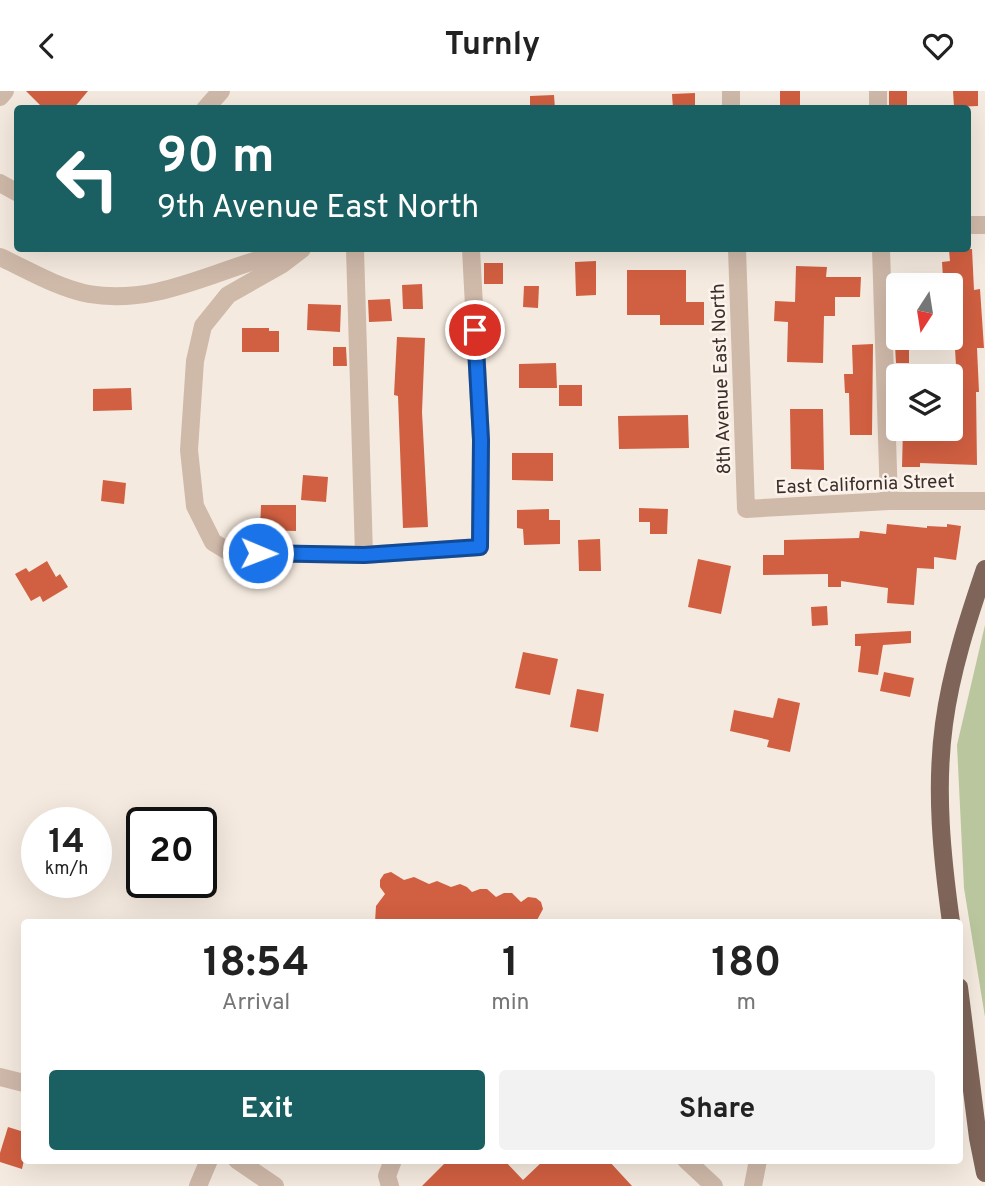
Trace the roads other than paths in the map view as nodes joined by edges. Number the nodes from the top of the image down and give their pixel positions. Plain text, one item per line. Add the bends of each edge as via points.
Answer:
1 (5, 91) edge
2 (221, 91) edge
3 (0, 97) edge
4 (209, 105) edge
5 (290, 252) edge
6 (299, 252) edge
7 (355, 252) edge
8 (471, 252) edge
9 (737, 252) edge
10 (881, 252) edge
11 (0, 257) edge
12 (889, 501) junction
13 (985, 501) edge
14 (746, 509) joint
15 (364, 555) junction
16 (985, 569) edge
17 (951, 919) edge
18 (963, 1018) edge
19 (0, 1077) edge
20 (21, 1082) edge
21 (207, 1164) edge
22 (243, 1164) edge
23 (691, 1164) edge
24 (757, 1164) edge
25 (985, 1173) edge
26 (198, 1186) edge
27 (275, 1186) edge
28 (714, 1186) edge
29 (753, 1186) edge

1 - 3 street
2 - 4 street
5 - 11 street via 175,288 113,296 63,286
6 - 15 street via 228,295 203,326 195,361 189,450 195,506 213,543 232,553
7 - 15 street
8 - 15 street via 481,440 480,547
9 - 14 street, 8th Avenue East North
10 - 12 street
12 - 13 street, East California Street
12 - 14 street, East California Street
16 - 17 main road via 955,668 944,723 941,829
18 - 25 main road
19 - 20 street
21 - 26 street
22 - 27 street
23 - 28 street
24 - 29 street

